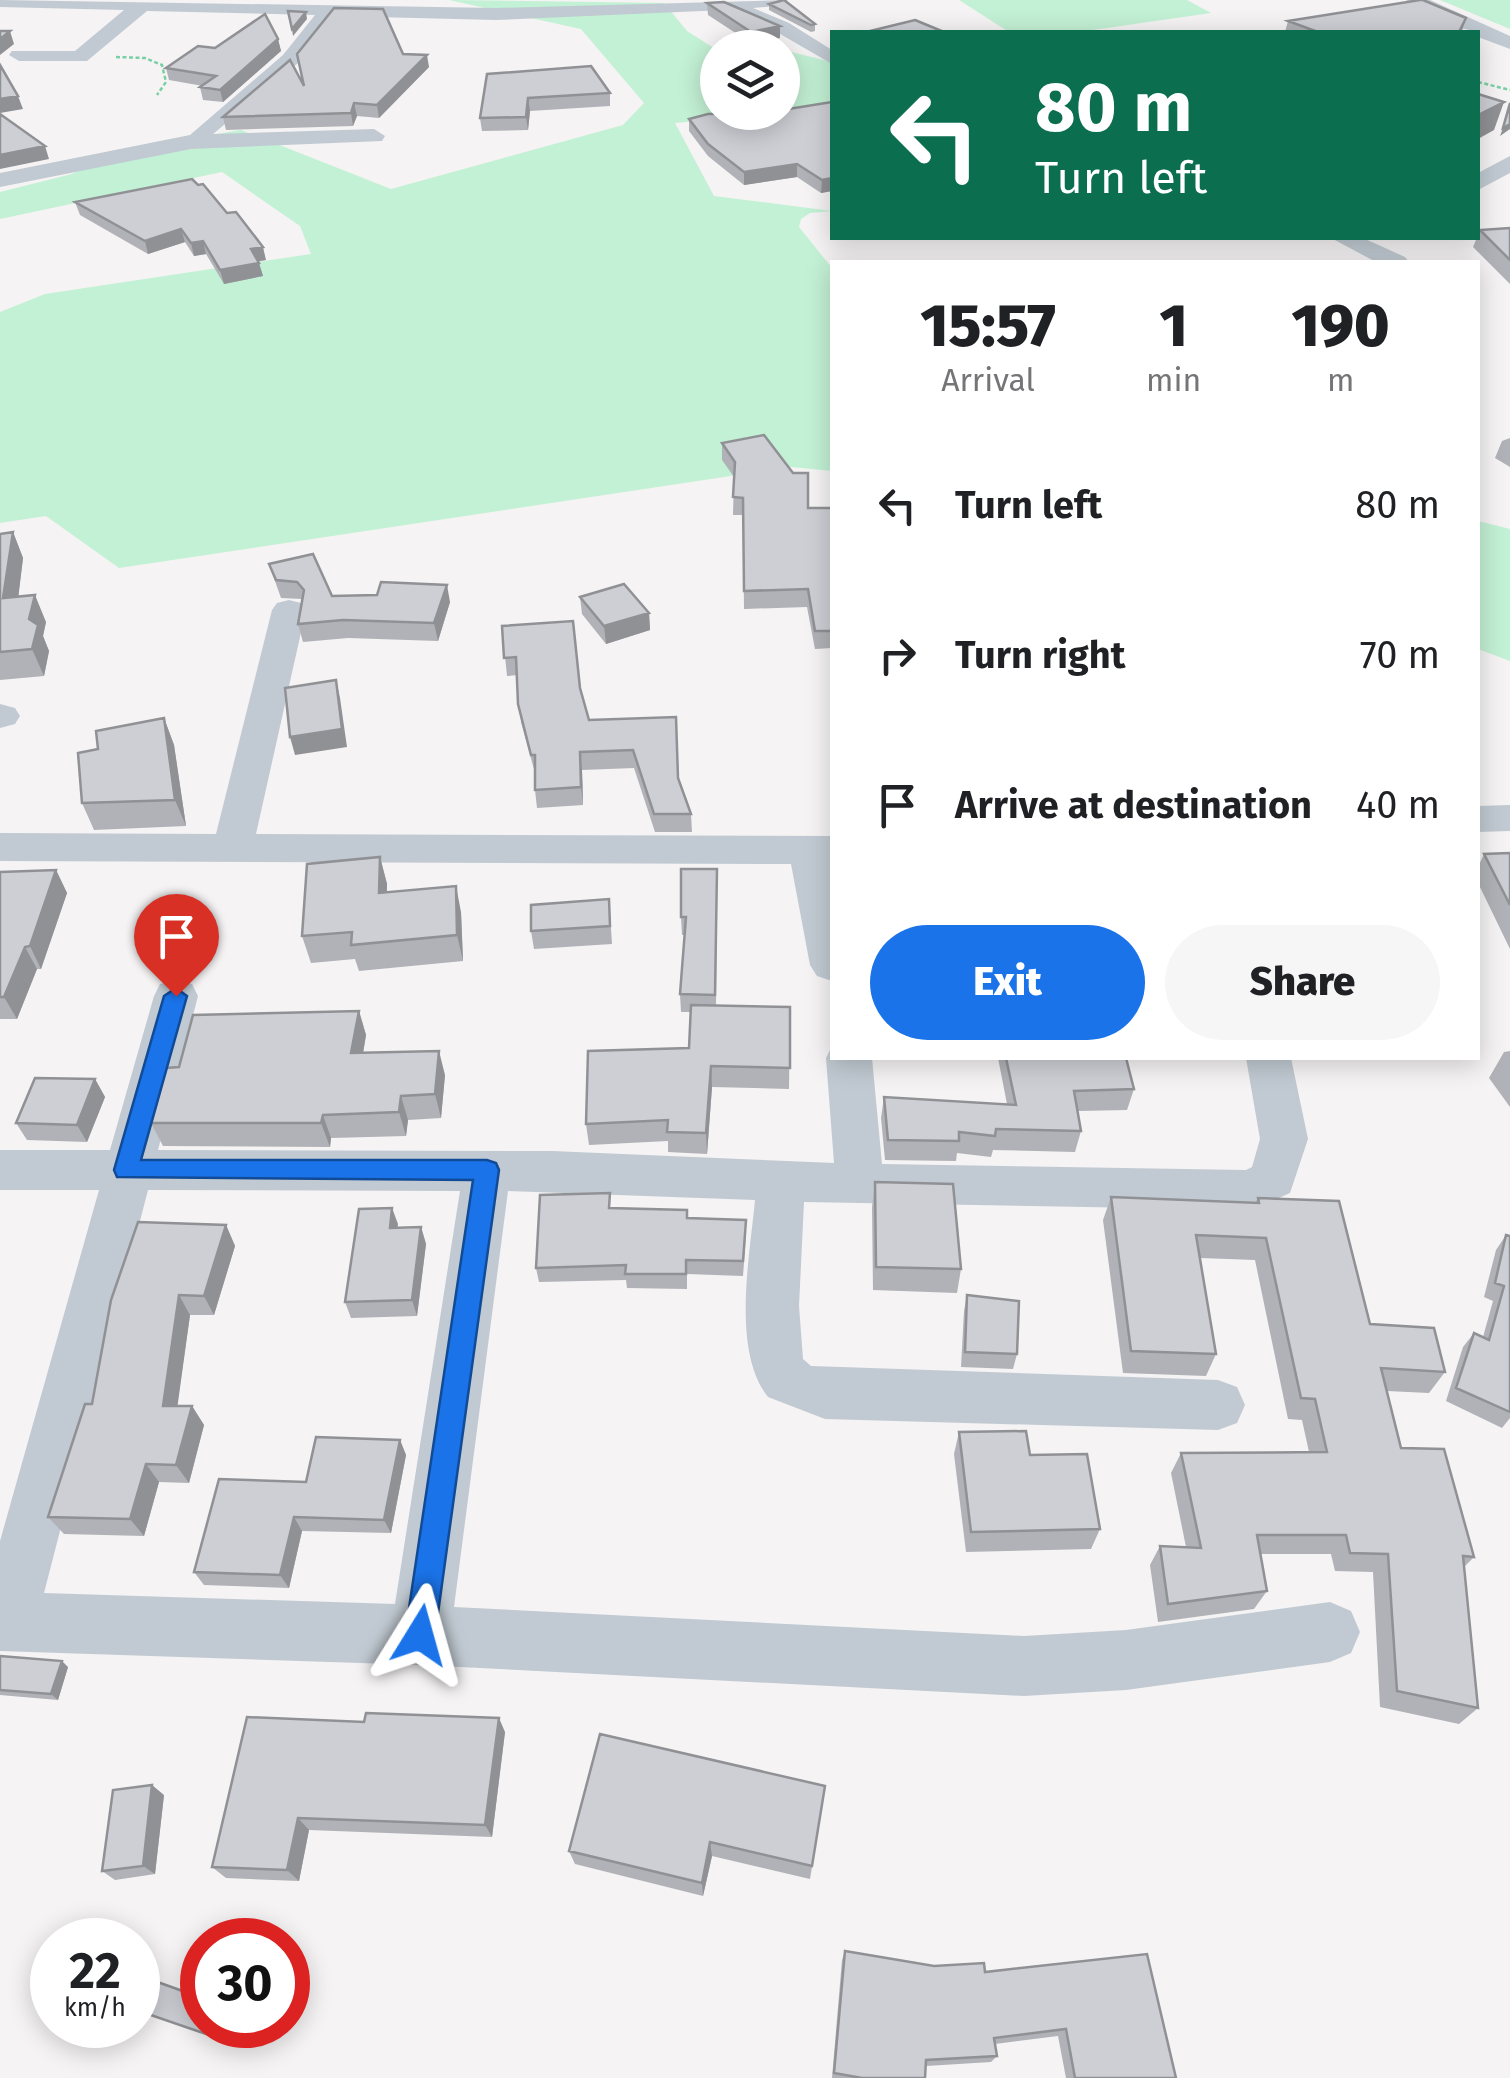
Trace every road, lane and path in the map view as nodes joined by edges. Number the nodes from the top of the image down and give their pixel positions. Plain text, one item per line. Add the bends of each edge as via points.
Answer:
1 (778, 0) edge
2 (1416, 0) edge
3 (0, 1) edge
4 (11, 1) edge
5 (724, 2) edge
6 (142, 4) junction
7 (328, 9) junction
8 (0, 11) edge
9 (1475, 30) edge
10 (1480, 32) edge
11 (1510, 43) edge
12 (19, 56) dead end
13 (80, 56) junction
14 (830, 57) edge
15 (1480, 82) edge
16 (1510, 90) edge
17 (157, 95) dead end
18 (374, 136) dead end
19 (198, 141) junction
20 (1510, 163) edge
21 (0, 180) edge
22 (1480, 182) edge
23 (1356, 240) edge
24 (1392, 260) edge
25 (289, 610) dead end
26 (1510, 818) edge
27 (1480, 819) edge
28 (0, 847) edge
29 (232, 847) junction
30 (820, 850) edge
31 (830, 946) edge
32 (176, 996) dead end
33 (850, 1060) edge
34 (1268, 1060) edge
35 (0, 1170) edge
36 (126, 1170) junction
37 (487, 1170) junction
38 (781, 1180) junction
39 (860, 1183) junction
40 (1218, 1406) dead end
41 (4, 1621) edge
42 (1330, 1632) dead end
43 (420, 1635) junction

1 - 5 street
2 - 9 street
3 - 4 street
4 - 6 street
4 - 8 street
5 - 7 street via 496,14
5 - 14 street
6 - 7 street
6 - 13 street
7 - 19 street via 312,34
10 - 11 street
12 - 13 street
13 - 17 path via 154,60 166,76
15 - 16 path
18 - 19 street
19 - 21 street
20 - 22 street
23 - 24 street
25 - 29 street
26 - 27 street
28 - 29 street
29 - 30 street
30 - 31 street
32 - 36 street
33 - 39 street
34 - 39 street via 1284,1139 1273,1179 1252,1190
35 - 36 street
36 - 37 street
36 - 41 street
37 - 38 street
37 - 43 street
38 - 39 street
38 - 40 street via 774,1333 778,1368 798,1389
41 - 43 street
42 - 43 street via 1126,1660 1024,1666

